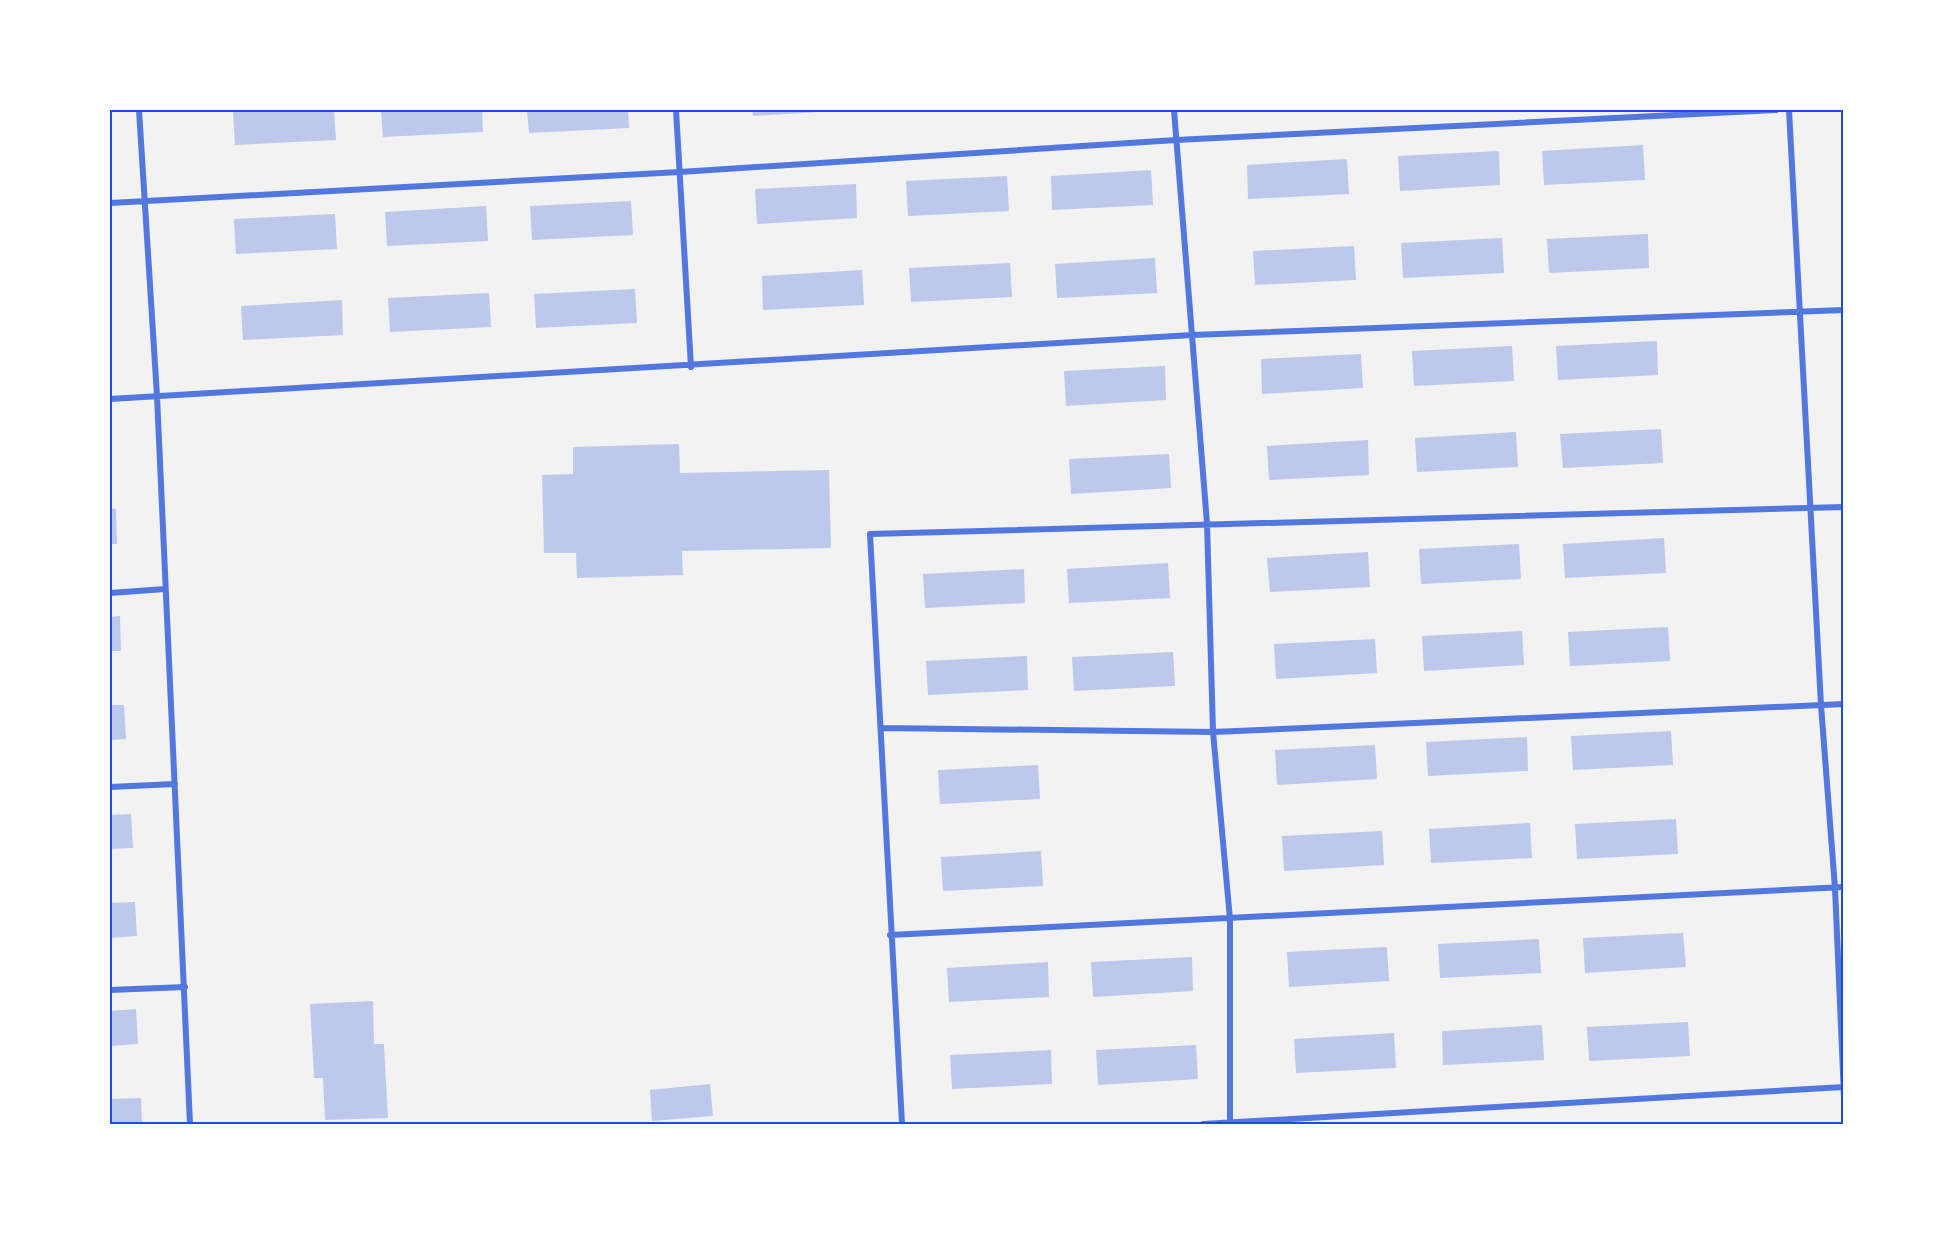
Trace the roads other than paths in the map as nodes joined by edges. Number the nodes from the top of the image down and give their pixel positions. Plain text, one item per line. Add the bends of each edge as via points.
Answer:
1 (139, 110) edge
2 (676, 110) edge
3 (1174, 110) edge
4 (1776, 110) edge
5 (1789, 110) edge
6 (1176, 140) junction
7 (680, 172) junction
8 (145, 202) junction
9 (110, 203) edge
10 (1844, 310) edge
11 (1800, 313) junction
12 (1192, 335) junction
13 (690, 367) junction
14 (157, 396) junction
15 (110, 399) edge
16 (1844, 507) edge
17 (1812, 509) junction
18 (1207, 523) junction
19 (165, 589) junction
20 (110, 593) edge
21 (1844, 704) edge
22 (1821, 705) junction
23 (882, 728) junction
24 (1213, 732) junction
25 (175, 784) junction
26 (110, 788) edge
27 (1844, 887) edge
28 (1835, 888) junction
29 (1230, 919) junction
30 (890, 935) junction
31 (185, 987) junction
32 (110, 990) edge
33 (1843, 1087) edge
34 (1844, 1096) edge
35 (1230, 1124) edge
36 (190, 1125) edge
37 (902, 1125) edge
38 (1203, 1125) edge

1 - 8 street
2 - 7 street
3 - 6 street
4 - 6 street
5 - 11 street
6 - 7 street
6 - 12 street
7 - 8 street
7 - 13 street
8 - 9 street
8 - 14 street
10 - 11 street
11 - 12 street
11 - 17 street
12 - 13 street
12 - 18 street
13 - 14 street
14 - 15 street
14 - 19 street
16 - 17 street
17 - 18 street
17 - 22 street
18 - 23 street via 870,534
18 - 24 street
19 - 20 street
19 - 25 street
21 - 22 street
22 - 24 street
22 - 28 street
23 - 24 street
23 - 30 street
24 - 29 street
25 - 26 street
25 - 31 street
27 - 28 street
28 - 29 street
28 - 33 street
29 - 30 street
29 - 35 street
30 - 37 street
31 - 32 street
31 - 36 street
33 - 34 street
33 - 35 street
35 - 38 street

